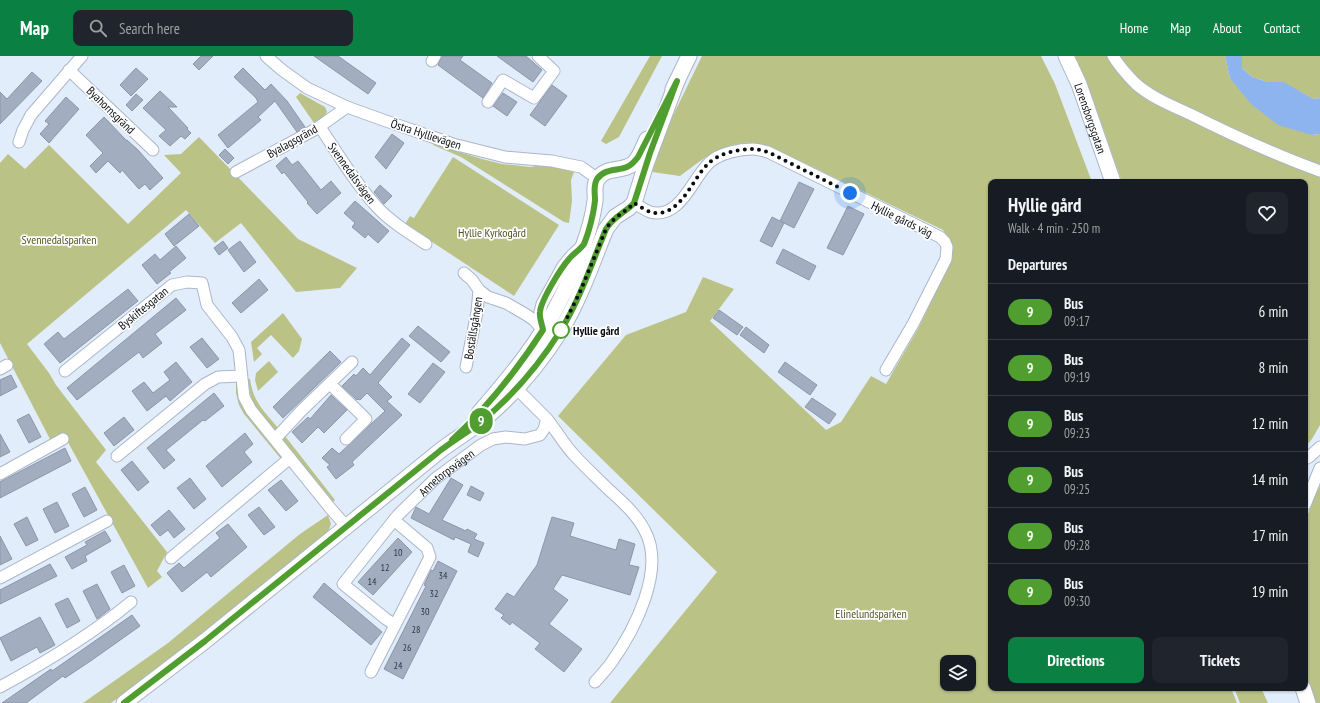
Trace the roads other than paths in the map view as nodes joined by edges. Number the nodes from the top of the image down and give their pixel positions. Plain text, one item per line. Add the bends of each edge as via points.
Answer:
1 (82, 56) edge
2 (266, 56) edge
3 (538, 56) edge
4 (689, 56) edge
5 (1066, 56) edge
6 (1113, 56) edge
7 (69, 70) junction
8 (677, 81) junction
9 (488, 102) dead end
10 (347, 107) junction
11 (320, 127) junction
12 (19, 142) dead end
13 (153, 150) dead end
14 (615, 169) junction
15 (1320, 171) edge
16 (236, 172) dead end
17 (598, 179) junction
18 (1112, 179) edge
19 (595, 199) junction
20 (632, 201) junction
21 (426, 244) dead end
22 (464, 273) dead end
23 (479, 290) junction
24 (543, 330) junction
25 (352, 362) dead end
26 (466, 367) dead end
27 (886, 370) dead end
28 (65, 371) dead end
29 (241, 376) junction
30 (330, 384) junction
31 (511, 385) junction
32 (547, 419) junction
33 (63, 439) dead end
34 (275, 439) junction
35 (346, 439) dead end
36 (1320, 447) edge
37 (117, 456) dead end
38 (1308, 457) edge
39 (290, 458) junction
40 (1320, 468) edge
41 (0, 474) edge
42 (1308, 497) edge
43 (394, 520) junction
44 (107, 521) dead end
45 (346, 526) junction
46 (171, 558) dead end
47 (0, 578) edge
48 (131, 602) dead end
49 (395, 625) junction
50 (371, 672) dead end
51 (595, 682) dead end
52 (0, 687) edge
53 (124, 703) edge

1 - 7 street
2 - 10 street, Östra Hyllievägen via 306,88
3 - 9 street via 554,71 534,98 503,80
4 - 8 main road, Annetorpsvägen
5 - 18 main road, Lorensborgsgatan via 1079,84
6 - 15 street via 1136,84 1153,96 1276,154
7 - 12 street via 31,115
7 - 13 street, Byahornsgränd
8 - 14 main road, Annetorpsvägen via 638,157 626,167
8 - 20 main road, Annetorpsvägen
10 - 11 street, Byalagsgränd
10 - 17 street, Östra Hyllievägen via 458,145 506,157 552,161 581,167
11 - 16 street, Byalagsgränd
11 - 21 street, Svennedalsvägen via 357,183 377,207
14 - 17 main road, Annetorpsvägen via 601,174
14 - 20 main road via 623,170 636,182
17 - 19 main road, Annetorpsvägen via 595,184
19 - 20 main road via 607,211 615,213
19 - 24 main road, Annetorpsvägen via 592,219 583,245 560,300
20 - 27 street, Hyllie gårds väg via 650,212 661,213 674,208 710,162 721,155 754,149 768,152 940,237 947,247 946,259
20 - 31 main road, Annetorpsvägen via 606,229 561,330 532,371
22 - 23 street
23 - 24 street via 488,297 506,303 525,314
23 - 26 street, Boställsgången
24 - 31 main road, Annetorpsvägen
25 - 30 street
28 - 29 street, Byskiftesgatan via 172,285 187,282 202,283 207,305 239,350
29 - 34 street, Byskiftesgatan via 244,397 251,410
29 - 37 street via 218,377 205,384
30 - 34 street
30 - 35 street via 366,419
31 - 32 street
31 - 45 main road, Annetorpsvägen via 478,424 441,450
32 - 43 street, Annetorpsvägen via 540,434 531,438 506,437 493,439 481,445 436,478
32 - 51 street via 573,454 632,511 646,531 652,550 652,573 646,597 624,643 611,664
33 - 41 street
34 - 39 street, Byskiftesgatan
36 - 38 street
39 - 45 street, Byskiftesgatan
39 - 46 street
40 - 42 street
43 - 49 street via 427,548 430,557
43 - 49 street, Annetorpsvägen via 343,584
44 - 47 street
45 - 53 main road, Annetorpsvägen via 205,641
48 - 52 street via 61,652
49 - 50 street

